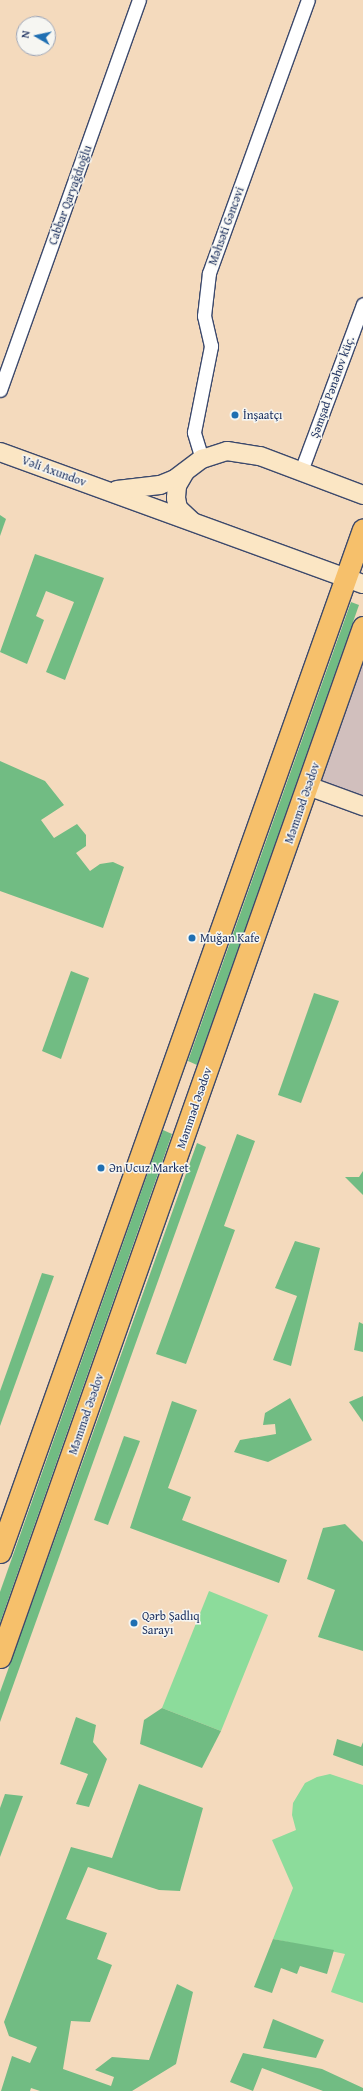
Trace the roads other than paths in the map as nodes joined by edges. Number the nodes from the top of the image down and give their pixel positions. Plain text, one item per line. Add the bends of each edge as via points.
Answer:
1 (139, 0) edge
2 (308, 0) edge
3 (363, 304) edge
4 (0, 390) edge
5 (0, 452) edge
6 (202, 459) junction
7 (301, 471) junction
8 (184, 472) junction
9 (108, 490) junction
10 (363, 495) edge
11 (193, 522) junction
12 (363, 529) edge
13 (354, 580) edge
14 (363, 627) edge
15 (308, 786) junction
16 (363, 806) edge
17 (0, 1552) edge
18 (0, 1657) edge

1 - 4 street, Cabbar Qaryağdıoğlu
2 - 6 street, Məhsəti Gəncəvi via 209,274 204,316 211,346 194,432
3 - 7 street, Şəmşad Pənəhov küç.
5 - 9 street, Vəli Axundov
6 - 7 street via 227,451 243,452
6 - 8 street
7 - 10 street
8 - 9 street via 160,485
8 - 11 street via 177,486 176,498 178,508
9 - 11 street, Vəli Axundov
11 - 13 street, Vəli Axundov
12 - 13 main road
13 - 17 main road
14 - 15 main road, Məmməd Əsədov
15 - 16 street
15 - 18 main road, Məmməd Əsədov

